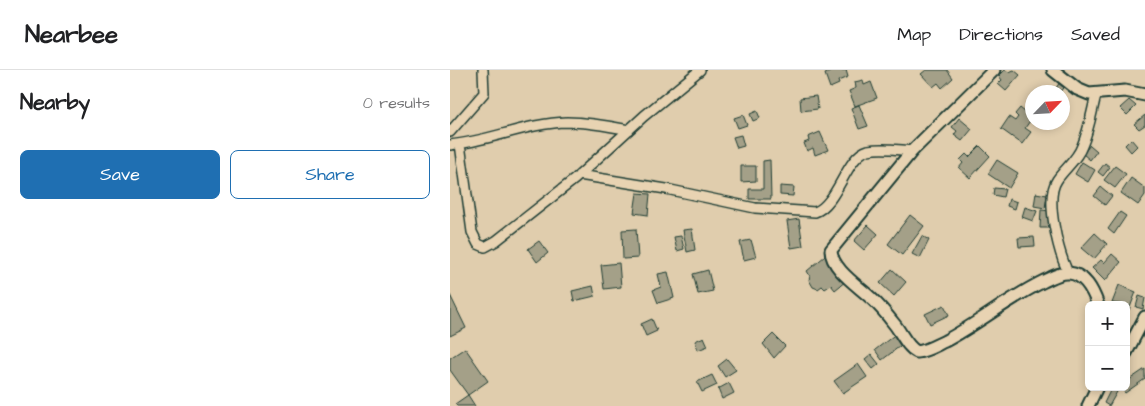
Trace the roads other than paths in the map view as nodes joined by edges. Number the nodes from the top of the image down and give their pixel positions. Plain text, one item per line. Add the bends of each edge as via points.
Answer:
1 (483, 70) edge
2 (700, 70) edge
3 (994, 70) edge
4 (1053, 70) edge
5 (1096, 95) junction
6 (1145, 95) edge
7 (629, 130) junction
8 (450, 132) edge
9 (460, 144) junction
10 (450, 145) edge
11 (912, 150) junction
12 (579, 175) junction
13 (1068, 273) junction
14 (1096, 301) edge
15 (1145, 317) edge
16 (1130, 346) edge
17 (1095, 391) edge
18 (1088, 406) edge

1 - 8 street via 484,93
2 - 7 street
3 - 11 street
4 - 5 street via 1077,89
5 - 6 street via 1125,91
5 - 13 street via 1083,145 1056,181 1053,191 1056,230
7 - 9 street via 566,122
7 - 12 street
9 - 10 street
9 - 12 street via 472,232 478,244 485,247
11 - 12 street via 863,152 828,202 815,212 756,208
11 - 13 street via 831,253 849,279 884,311 914,350 924,352 1032,287
13 - 14 street via 1082,278
15 - 16 street
17 - 18 street

